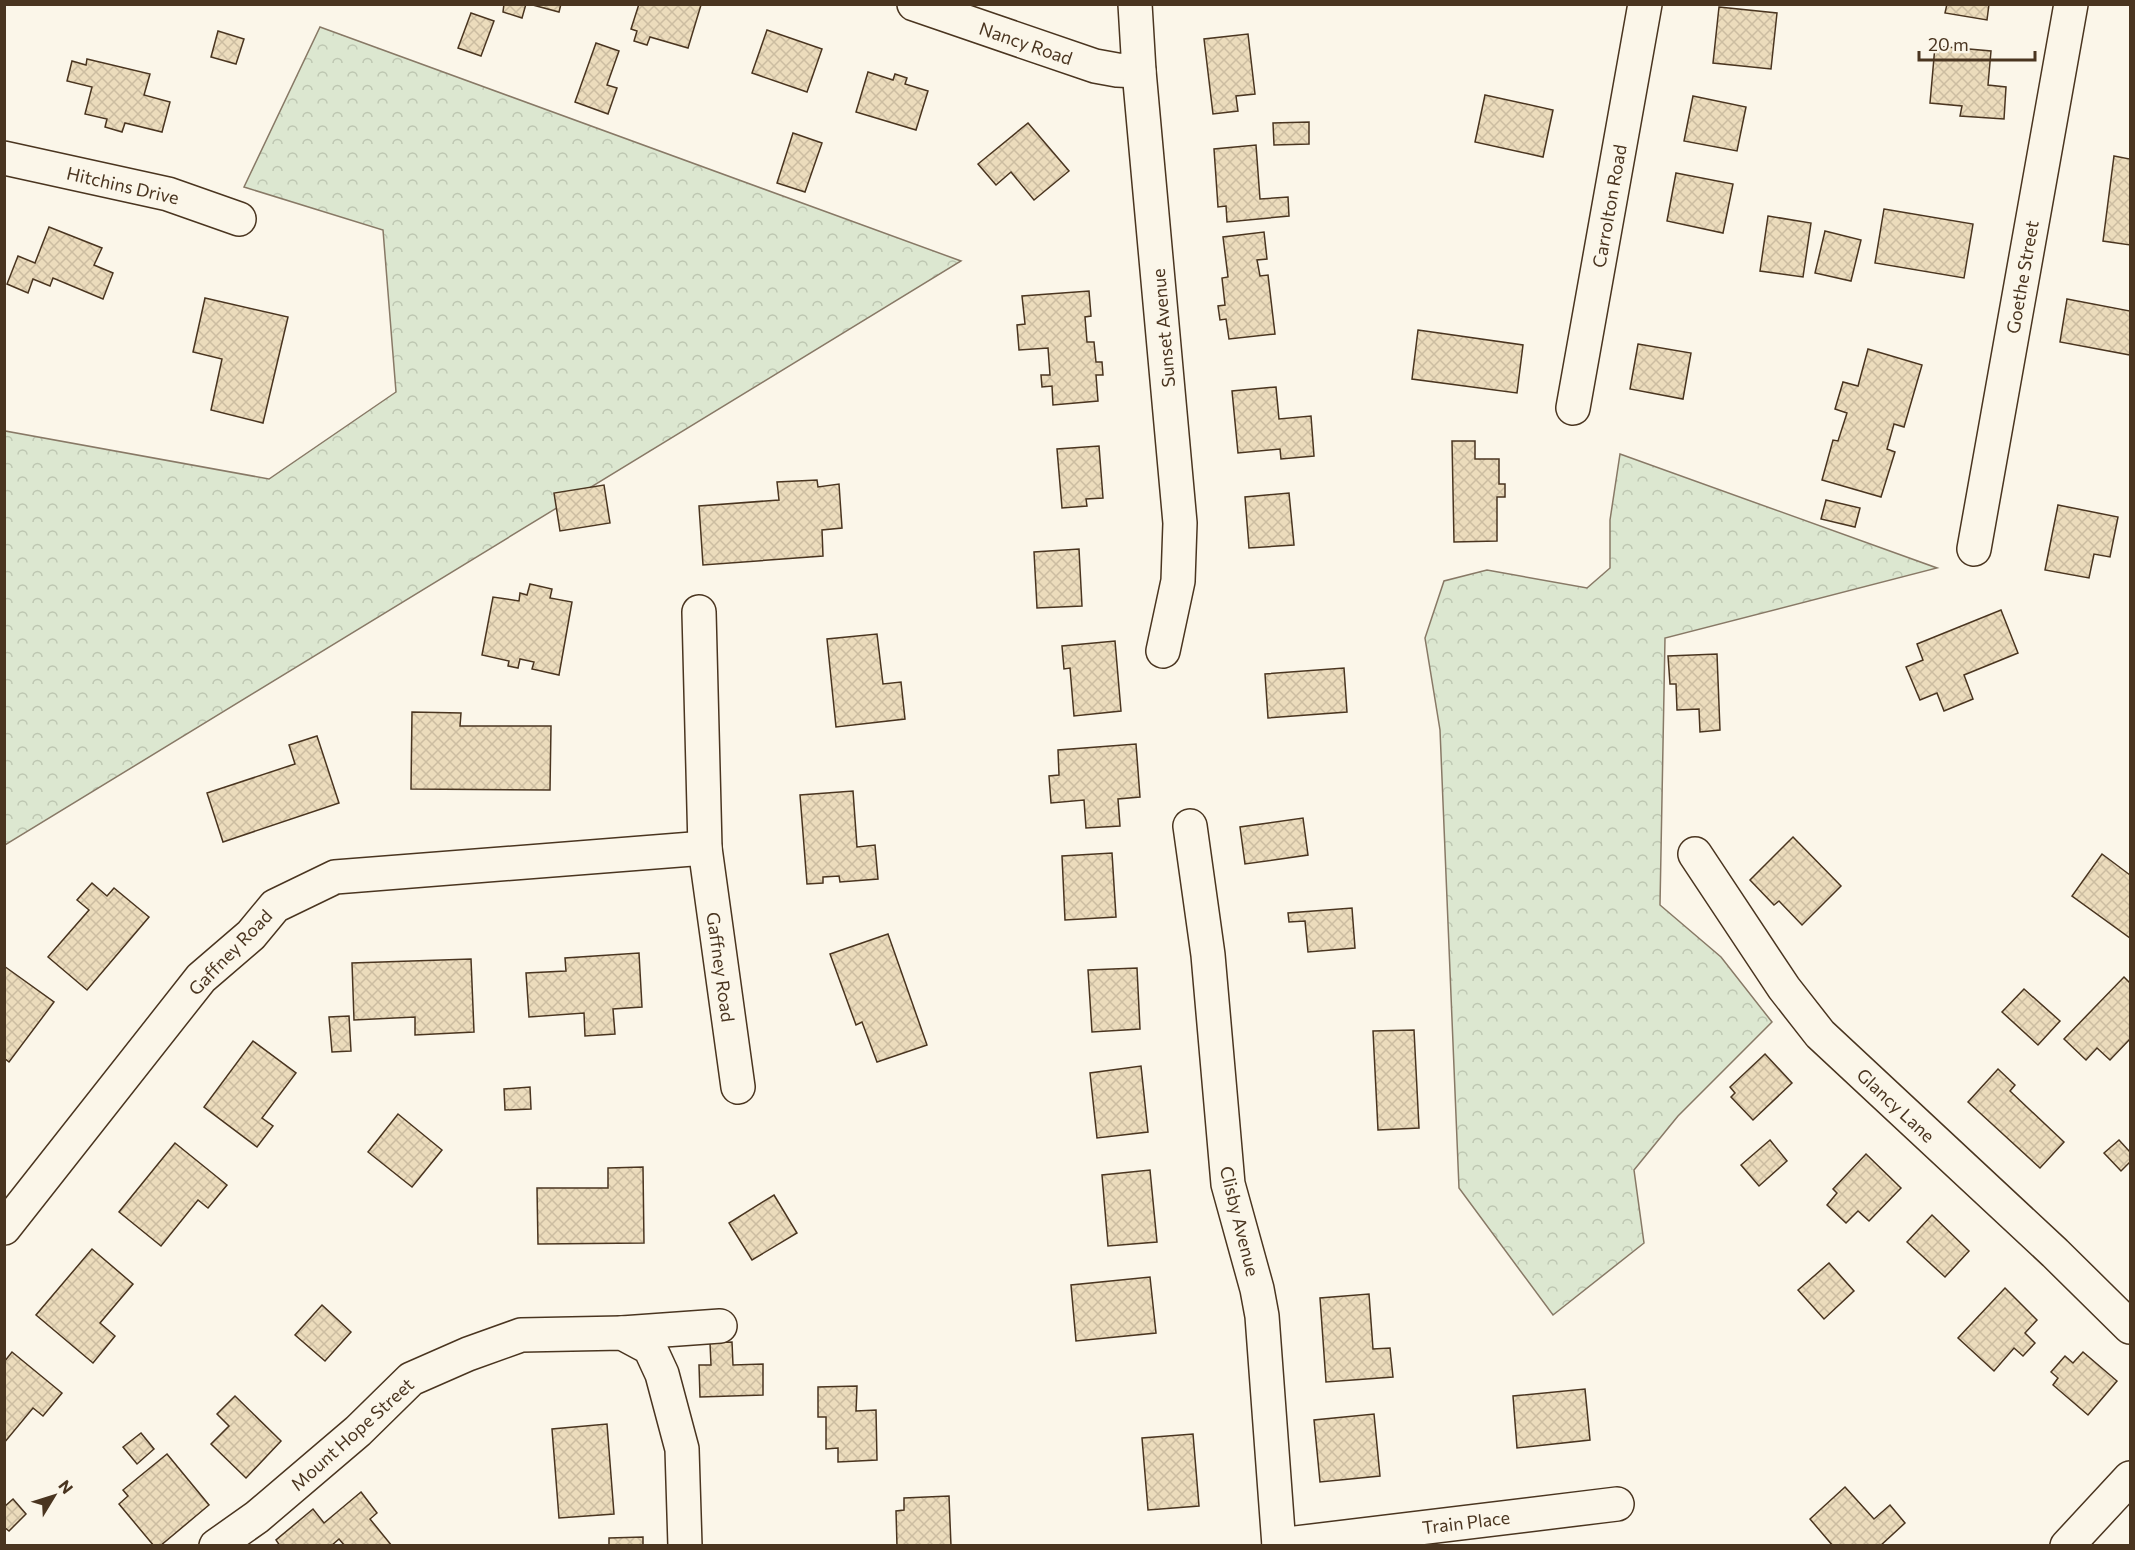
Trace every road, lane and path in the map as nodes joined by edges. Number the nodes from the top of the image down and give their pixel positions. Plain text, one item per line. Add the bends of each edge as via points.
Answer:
1 (914, 4) edge
2 (1135, 4) edge
3 (1645, 4) edge
4 (2071, 4) edge
5 (1139, 71) junction
6 (4, 158) edge
7 (239, 219) dead end
8 (1573, 408) dead end
9 (1974, 549) dead end
10 (699, 612) dead end
11 (1163, 651) dead end
12 (1190, 826) dead end
13 (705, 848) junction
14 (1695, 854) dead end
15 (738, 1087) dead end
16 (4, 1228) edge
17 (720, 1326) dead end
18 (2130, 1327) edge
19 (622, 1333) junction
20 (2130, 1478) edge
21 (1617, 1504) dead end
22 (216, 1545) edge
23 (685, 1545) edge
24 (1279, 1545) edge
25 (2067, 1545) edge

1 - 5 street, Nancy Road via 1095,66
2 - 5 street, Sunset Avenue
3 - 8 street, Carrolton Road
4 - 9 street, Goethe Street
5 - 11 street, Sunset Avenue via 1180,523 1178,581
6 - 7 street, Hitchins Drive via 168,194
10 - 13 street, Gaffney Road
12 - 24 street, Clisby Avenue via 1208,955 1228,1184 1262,1316
13 - 15 street, Gaffney Road
13 - 16 street, Gaffney Road via 335,877 274,906 250,935 201,978
14 - 18 street, Glancy Lane via 1784,988 1820,1034
17 - 19 street
19 - 22 street, Mount Hope Street via 521,1335 411,1378 257,1517
19 - 23 street, Mount Hope Street via 650,1348 662,1374 682,1449
20 - 25 street
21 - 24 street, Train Place

